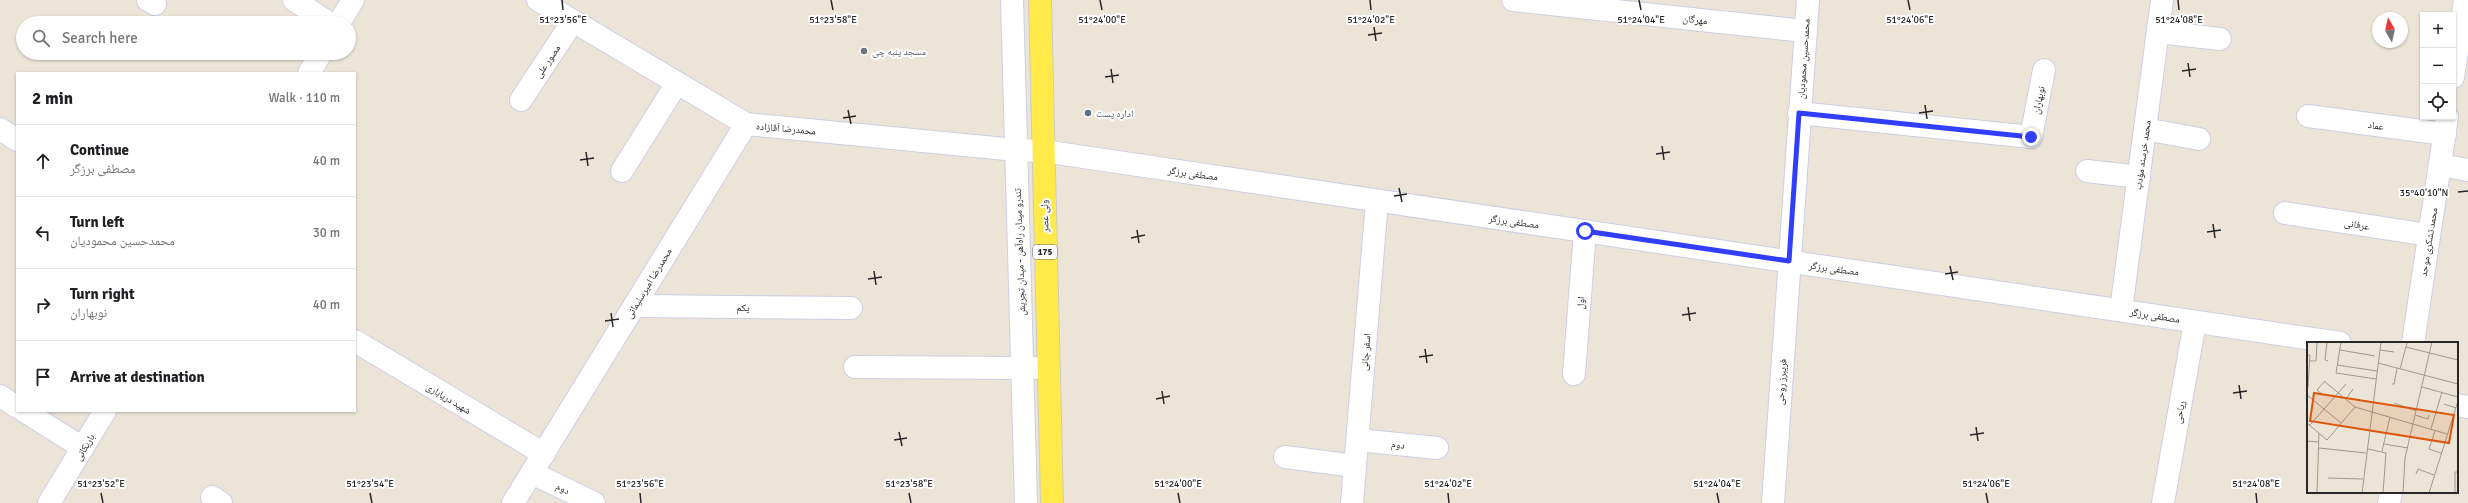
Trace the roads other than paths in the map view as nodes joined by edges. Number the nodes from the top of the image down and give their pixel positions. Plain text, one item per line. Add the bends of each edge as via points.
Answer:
1 (294, 0) edge
2 (353, 0) edge
3 (538, 0) edge
4 (1012, 0) edge
5 (1040, 0) edge
6 (1513, 0) edge
7 (1516, 0) edge
8 (1808, 0) edge
9 (2162, 0) edge
10 (2465, 0) edge
11 (567, 12) edge
12 (318, 16) edge
13 (343, 16) edge
14 (1805, 31) junction
15 (2158, 32) junction
16 (2220, 39) dead end
17 (2456, 58) edge
18 (317, 60) edge
19 (2044, 70) dead end
20 (310, 72) edge
21 (677, 83) junction
22 (521, 100) dead end
23 (1799, 113) junction
24 (2308, 116) dead end
25 (746, 124) junction
26 (2446, 126) edge
27 (0, 129) edge
28 (2145, 129) junction
29 (16, 139) edge
30 (2199, 139) dead end
31 (1016, 150) junction
32 (1043, 151) junction
33 (2440, 165) junction
34 (2468, 170) edge
35 (622, 171) dead end
36 (2087, 171) dead end
37 (2139, 177) junction
38 (1377, 201) junction
39 (2285, 213) dead end
40 (1585, 231) junction
41 (2429, 235) junction
42 (1789, 261) junction
43 (634, 306) junction
44 (852, 308) dead end
45 (2121, 310) junction
46 (2196, 322) junction
47 (2333, 342) edge
48 (2413, 342) edge
49 (356, 343) edge
50 (856, 367) dead end
51 (1048, 367) junction
52 (1022, 368) junction
53 (1574, 374) dead end
54 (0, 396) edge
55 (2458, 405) edge
56 (16, 406) edge
57 (2468, 407) edge
58 (26, 412) edge
59 (104, 412) edge
60 (1358, 440) junction
61 (83, 448) junction
62 (1438, 448) dead end
63 (544, 454) junction
64 (1285, 457) dead end
65 (1355, 466) junction
66 (532, 473) junction
67 (2391, 493) edge
68 (49, 503) edge
69 (514, 503) edge
70 (594, 503) edge
71 (1026, 503) edge
72 (1052, 503) edge
73 (1352, 503) edge
74 (1773, 503) edge
75 (2163, 503) edge
76 (2389, 503) edge

1 - 12 street
2 - 13 street
3 - 11 street, محمدرضا آقازاده
4 - 31 street, تندرو میدان راه‌آهن - میدان تجریش
5 - 32 main road, ولی عصر / 175
6 - 7 street, مهرگان
7 - 14 street, مهرگان
8 - 14 street, محمدحسین محمودیان
9 - 15 street, محمد خرسند مؤدب
10 - 17 street
11 - 21 street, محمدرضا آقازاده
11 - 22 street, مصور علی
14 - 23 street, محمدحسین محمودیان
15 - 16 street
15 - 28 street, محمد خرسند مؤدب
18 - 20 street
19 - 23 street, نوبهاران via 2031,137
21 - 25 street, محمدرضا آقازاده
21 - 35 street
23 - 42 street, محمدحسین محمودیان
24 - 26 street, عماد
25 - 31 street, محمدرضا آقازاده
25 - 43 street, محمدرضا امیرسلیمانی
26 - 33 street, محمد تشکری موحد
27 - 29 street
28 - 30 street
28 - 37 street, محمد خرسند مؤدب
31 - 32 street, محمدرضا آقازاده
31 - 52 street, تندرو میدان راه‌آهن - میدان تجریش
32 - 38 street, مصطفی برزگر
32 - 51 main road, ولی عصر / 175
33 - 34 street
33 - 41 street, محمد تشکری موحد
36 - 37 street
37 - 45 street, محمد خرسند مؤدب
38 - 40 street, مصطفی برزگر
38 - 60 street, اسفر جانی
39 - 41 street, عرفانی
40 - 42 street, مصطفی برزگر
40 - 53 street, اول
41 - 48 street, محمد تشکری موحد
42 - 45 street, مصطفی برزگر
42 - 74 street, فریبرز روحی
43 - 44 street, یکم
43 - 63 street, محمدرضا امیرسلیمانی
45 - 46 street, مصطفی برزگر
46 - 47 street, مصطفی برزگر
46 - 75 street, ریاحی
49 - 63 street, شهید دریاباری
50 - 52 street
51 - 52 street
51 - 72 main road, ولی عصر / 175
52 - 71 street, تندرو میدان راه‌آهن - میدان تجریش
54 - 56 street
55 - 57 street
58 - 61 street
59 - 61 street, باریکانی
60 - 62 street, دوم
60 - 65 street, اسفر جانی
61 - 68 street, باریکانی
63 - 66 street, محمدرضا امیرسلیمانی
64 - 65 street
65 - 73 street, اسفر جانی
66 - 69 street, محمدرضا امیرسلیمانی
66 - 70 street, دوم
67 - 76 street

